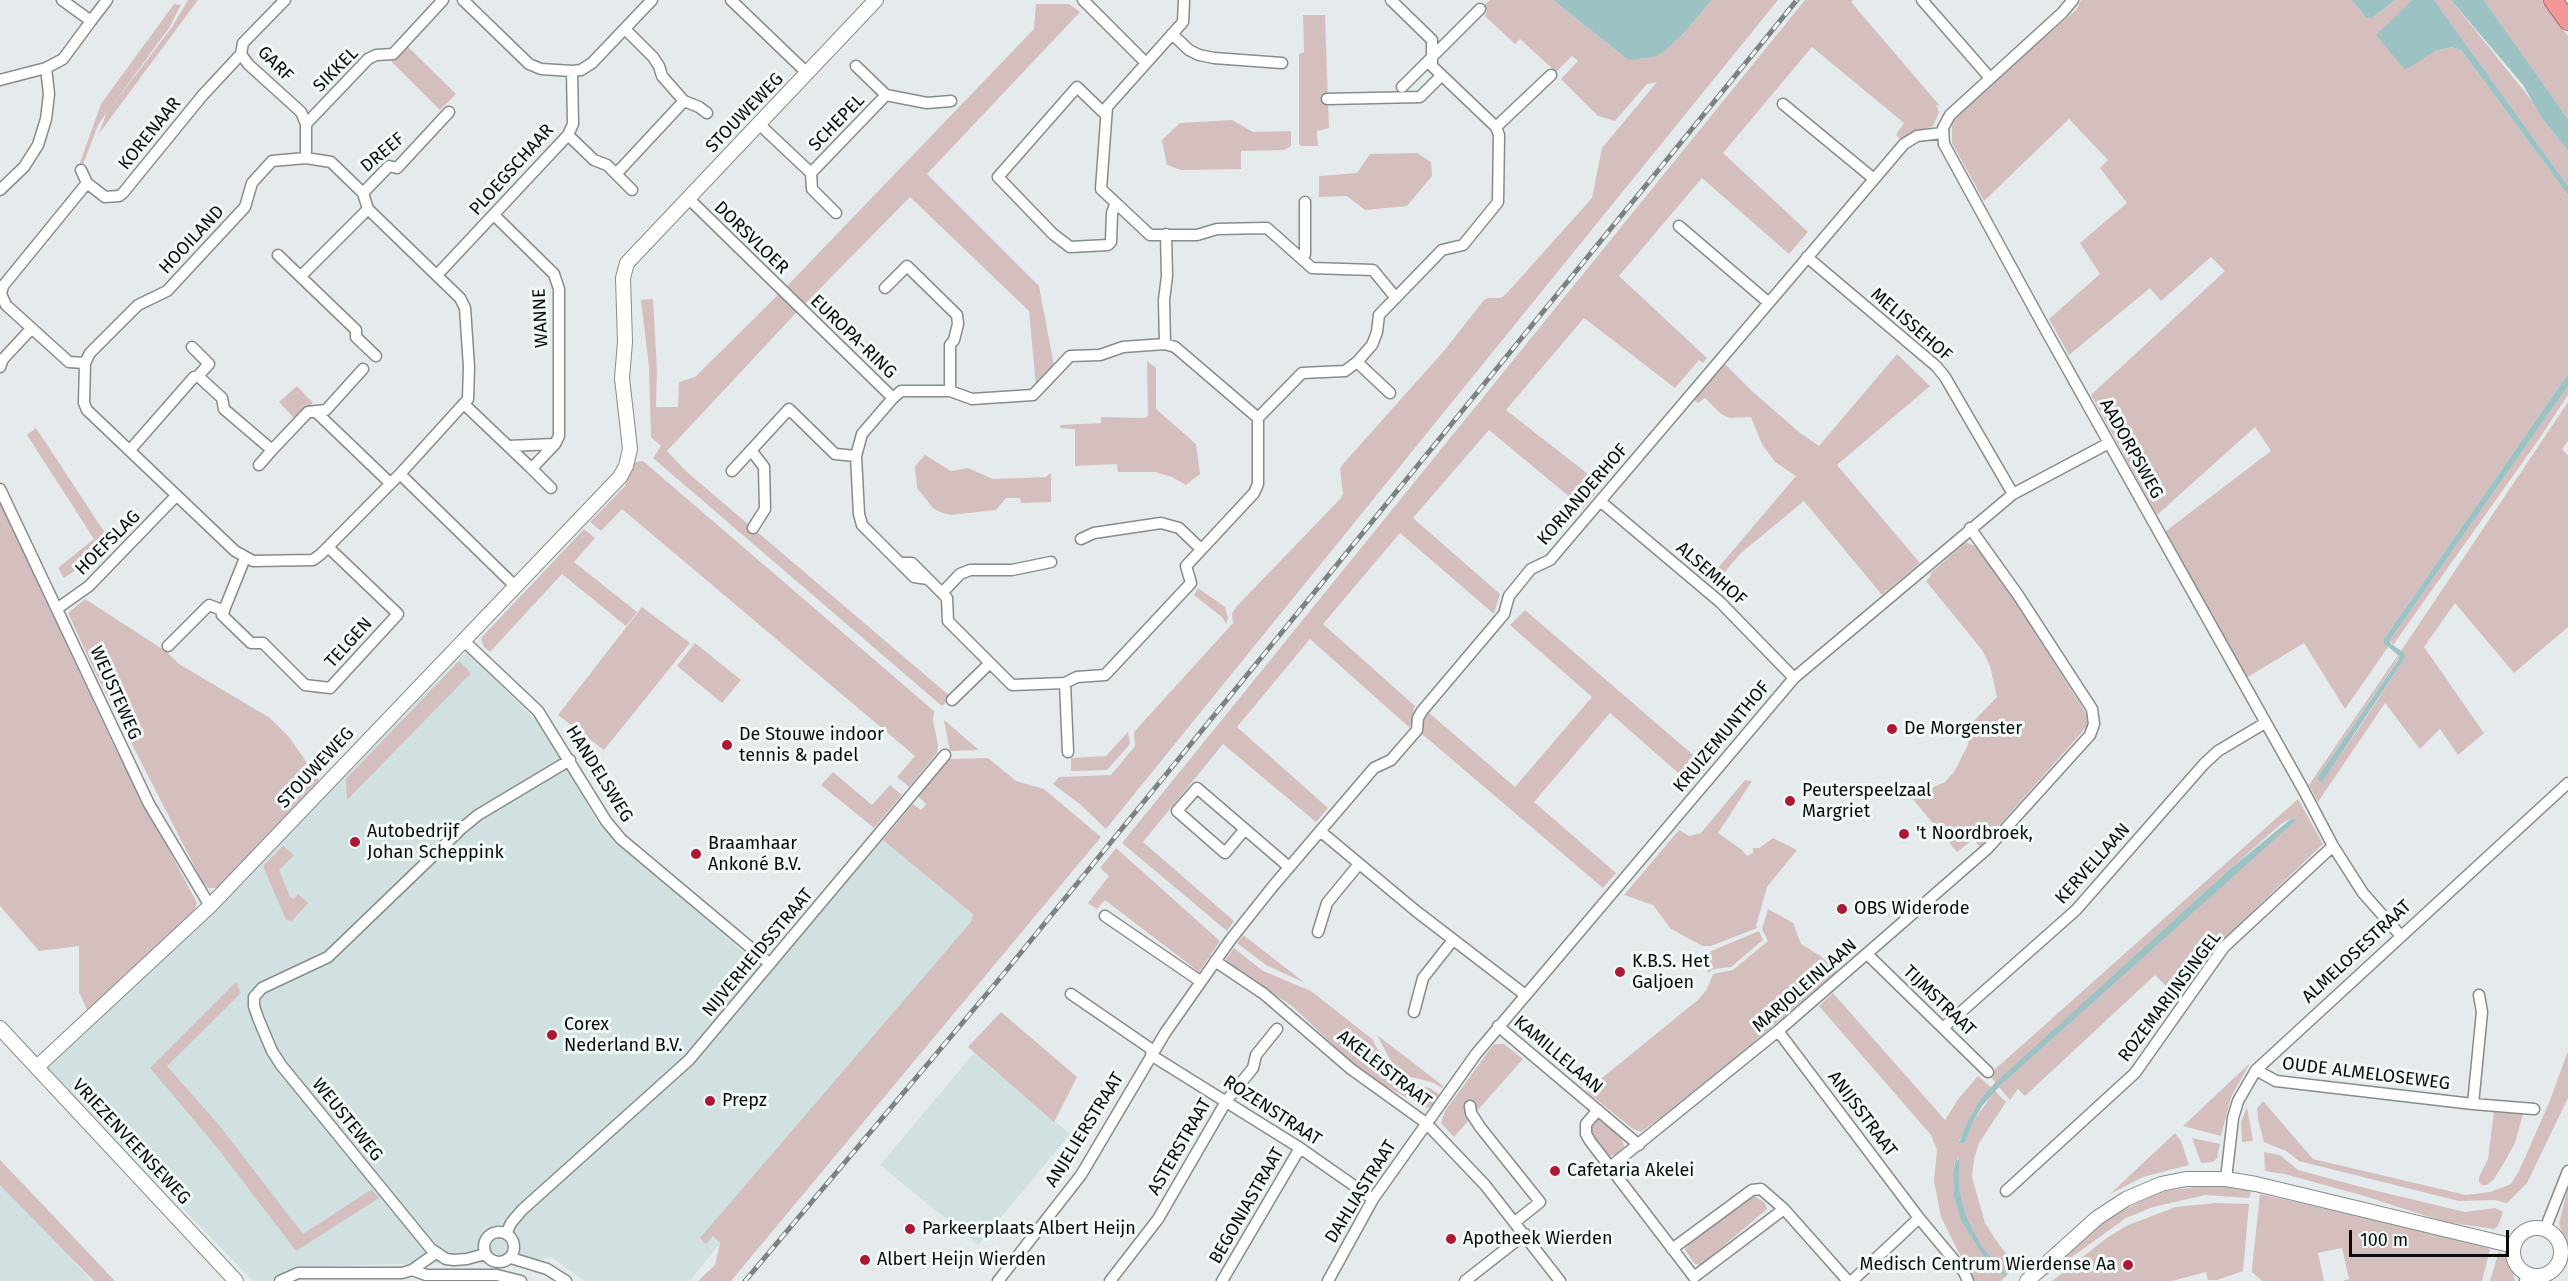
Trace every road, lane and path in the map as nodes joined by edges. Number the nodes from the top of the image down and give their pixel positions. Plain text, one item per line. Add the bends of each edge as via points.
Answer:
1 (62, 0) edge
2 (106, 0) edge
3 (285, 0) edge
4 (443, 0) edge
5 (463, 0) edge
6 (652, 0) edge
7 (730, 0) edge
8 (876, 0) edge
9 (1083, 0) edge
10 (1184, 0) edge
11 (1391, 0) edge
12 (2073, 0) edge
13 (2553, 0) edge
14 (1925, 1) edge
15 (1480, 9) dead end
16 (91, 21) junction
17 (2568, 21) edge
18 (625, 29) junction
19 (1172, 34) junction
20 (241, 54) junction
21 (1434, 57) junction
22 (1146, 63) junction
23 (1282, 63) dead end
24 (856, 66) dead end
25 (46, 68) junction
26 (572, 71) junction
27 (807, 73) junction
28 (1551, 75) dead end
29 (1442, 76) junction
30 (1990, 78) junction
31 (0, 80) edge
32 (1402, 87) dead end
33 (886, 95) junction
34 (1327, 99) dead end
35 (684, 101) junction
36 (951, 101) dead end
37 (1783, 104) dead end
38 (449, 112) dead end
39 (707, 113) dead end
40 (1106, 115) junction
41 (306, 124) junction
42 (759, 124) junction
43 (1496, 127) junction
44 (1942, 133) junction
45 (568, 135) junction
46 (306, 158) junction
47 (81, 170) dead end
48 (811, 173) junction
49 (616, 174) junction
50 (1874, 179) junction
51 (87, 183) junction
52 (0, 190) edge
53 (632, 190) dead end
54 (363, 193) junction
55 (688, 198) junction
56 (1305, 202) dead end
57 (1115, 205) junction
58 (368, 209) junction
59 (836, 213) dead end
60 (494, 215) junction
61 (1678, 226) dead end
62 (1166, 234) junction
63 (278, 255) dead end
64 (1807, 257) junction
65 (1302, 258) junction
66 (437, 275) junction
67 (301, 276) junction
68 (885, 288) dead end
69 (1396, 298) junction
70 (792, 300) joint
71 (1769, 303) junction
72 (31, 329) junction
73 (1165, 344) junction
74 (192, 347) dead end
75 (376, 356) dead end
76 (1357, 362) junction
77 (85, 363) junction
78 (0, 367) edge
79 (363, 369) dead end
80 (198, 376) junction
81 (950, 391) junction
82 (1390, 393) dead end
83 (893, 398) junction
84 (465, 405) junction
85 (315, 411) junction
86 (1258, 418) junction
87 (2109, 443) junction
88 (555, 444) junction
89 (508, 446) junction
90 (130, 450) junction
91 (272, 450) junction
92 (751, 450) junction
93 (856, 456) junction
94 (259, 465) dead end
95 (530, 467) junction
96 (732, 471) dead end
97 (400, 474) junction
98 (390, 483) junction
99 (551, 488) dead end
100 (0, 489) edge
101 (2013, 494) junction
102 (176, 496) junction
103 (1600, 501) junction
104 (753, 528) dead end
105 (1970, 528) junction
106 (1081, 539) dead end
107 (328, 547) junction
108 (1201, 549) junction
109 (245, 558) junction
110 (1051, 562) dead end
111 (515, 586) junction
112 (942, 593) junction
113 (58, 608) junction
114 (224, 611) junction
115 (463, 640) junction
116 (168, 646) dead end
117 (990, 663) junction
118 (1794, 678) junction
119 (1065, 683) junction
120 (952, 700) dead end
121 (2265, 723) junction
122 (1068, 752) dead end
123 (945, 755) dead end
124 (570, 760) junction
125 (2568, 783) edge
126 (1245, 829) junction
127 (1320, 831) junction
128 (2333, 846) junction
129 (1359, 864) junction
130 (1289, 867) junction
131 (210, 906) junction
132 (1105, 916) dead end
133 (1318, 932) dead end
134 (2401, 936) junction
135 (1453, 940) junction
136 (1229, 942) joint
137 (1867, 954) junction
138 (1215, 961) junction
139 (770, 964) junction
140 (1200, 981) junction
141 (1071, 994) dead end
142 (1524, 994) junction
143 (2479, 995) dead end
144 (1414, 1012) dead end
145 (1498, 1026) junction
146 (1944, 1027) junction
147 (0, 1029) edge
148 (1277, 1029) dead end
149 (1778, 1031) junction
150 (1152, 1053) junction
151 (37, 1067) junction
152 (2256, 1070) junction
153 (1988, 1072) dead end
154 (1227, 1100) junction
155 (2474, 1104) junction
156 (1470, 1106) dead end
157 (2534, 1109) dead end
158 (1598, 1110) junction
159 (1426, 1123) junction
160 (1639, 1145) junction
161 (1300, 1148) junction
162 (1610, 1167) junction
163 (2568, 1171) edge
164 (2226, 1179) junction
165 (2006, 1191) dead end
166 (1373, 1199) junction
167 (1784, 1209) junction
168 (1919, 1218) junction
169 (1515, 1222) junction
170 (2545, 1229) junction
171 (506, 1234) junction
172 (1525, 1234) junction
173 (2514, 1246) junction
174 (1672, 1249) junction
175 (436, 1253) junction
176 (485, 1254) junction
177 (511, 1257) junction
178 (2564, 1259) edge
179 (412, 1270) junction
180 (2527, 1278) edge
181 (1692, 1279) edge
182 (2033, 1279) edge
183 (236, 1281) edge
184 (280, 1281) edge
185 (521, 1281) edge
186 (566, 1281) edge
187 (998, 1281) edge
188 (1110, 1281) edge
189 (1222, 1281) edge
190 (1328, 1281) edge
191 (1465, 1281) edge
192 (1560, 1281) edge
193 (1850, 1281) edge
194 (1968, 1281) edge

1 - 16 street
2 - 16 street
3 - 20 street, GARF via 243,43
4 - 41 street, SIKKEL via 393,54 368,59
5 - 26 street via 529,64 541,69
6 - 18 street
7 - 27 street
8 - 27 main road, STOUWEWEG
9 - 22 street
10 - 19 street via 1183,22
11 - 21 street via 1432,40
12 - 30 street
13 - 17 highway
14 - 30 street
15 - 21 street
16 - 25 street via 63,58
18 - 26 street via 592,63
18 - 35 street via 653,57 662,76
19 - 22 street
19 - 23 street via 1199,55
20 - 41 street, GARF via 300,112
20 - 51 street, KORENAAR via 123,193 105,197
21 - 29 street via 1432,66
21 - 32 street
22 - 40 street via 1107,107
24 - 33 street, SCHEPEL
25 - 31 street
25 - 52 street via 49,94 38,145 24,167
26 - 45 street, PLOEGSCHAAR via 573,124
27 - 42 main road, STOUWEWEG
28 - 43 street
29 - 34 street via 1420,97
29 - 43 street
30 - 44 street via 1947,119
33 - 36 street, SCHEPEL via 927,103
33 - 48 street, SCHEPEL
35 - 39 street
35 - 49 street
37 - 50 street
38 - 54 street, DREEF via 397,168 389,166
40 - 57 street via 1101,189
40 - 57 street via 1077,87 999,177 1070,247 1108,245
41 - 46 street
42 - 48 street, SCHEPEL
42 - 55 main road, STOUWEWEG
43 - 69 street via 1498,202 1463,245 1442,250
44 - 50 street, KORIANDERHOF via 1910,140
44 - 87 street, AADORPSWEG via 1946,149
45 - 49 street
45 - 60 street, PLOEGSCHAAR
46 - 54 street, HOOILAND via 332,162
46 - 77 street, HOOILAND via 272,161 252,183 245,207 167,291 138,304 90,352
47 - 51 street
48 - 59 street, SCHEPEL via 812,189
49 - 53 street
50 - 64 street, KORIANDERHOF
51 - 72 street via 3,286 2,300
54 - 58 street, HOOILAND
55 - 70 street, DORSVLOER
55 - 111 main road, STOUWEWEG via 639,251 624,288 630,391 626,409 630,449 626,466 620,477
56 - 65 street
57 - 62 street via 1150,235
58 - 66 street, HOOILAND
58 - 67 street
60 - 66 street, PLOEGSCHAAR
60 - 88 street, WANNE via 554,274 559,289 560,436
61 - 71 street
62 - 65 street via 1267,228
62 - 73 street
63 - 67 street
64 - 71 street, KORIANDERHOF
64 - 101 street, MELISSEHOF via 1936,366
65 - 69 street via 1312,268 1373,270
66 - 84 street, HOOILAND via 465,308 469,367
67 - 75 street via 356,330 356,337
68 - 81 street via 908,266 957,315 958,324 950,345
69 - 76 street via 1379,315 1372,345
70 - 83 street, EUROPA-RING
71 - 103 street, KORIANDERHOF
72 - 77 street via 69,362
72 - 78 street
73 - 81 street via 1070,356 1033,395 972,399
73 - 86 street via 1175,347
74 - 80 street via 209,364
76 - 82 street
76 - 86 street via 1345,371 1302,373
77 - 90 street via 87,410
79 - 85 street via 326,410
80 - 90 street
80 - 91 street via 222,398 224,409
81 - 83 street via 901,391
83 - 93 street, EUROPA-RING via 862,434
84 - 89 street
84 - 97 street
85 - 91 street via 308,412
85 - 98 street
86 - 108 street via 1258,484
87 - 101 street, KRUIZEMUNTHOF
87 - 121 street, AADORPSWEG
88 - 89 street
88 - 95 street
89 - 95 street
90 - 102 street
91 - 94 street
92 - 93 street via 789,409 835,454
92 - 96 street
92 - 104 street via 764,468 765,509
93 - 112 street, EUROPA-RING via 862,525 914,577 928,579
95 - 99 street
97 - 98 street
97 - 111 street
98 - 107 street
100 - 113 street, WEUSTEWEG
101 - 105 street, KRUIZEMUNTHOF
102 - 109 street
102 - 113 street, HOEFSLAG via 89,586
103 - 118 street, ALSEMHOF via 1720,602
103 - 127 street, KORIANDERHOF via 1550,560 1531,569 1509,596 1504,614 1422,711 1417,730 1391,760 1374,768
105 - 118 street, KRUIZEMUNTHOF
105 - 137 street, MARJOLEINLAAN via 2092,709 2094,724 2090,735 2000,838
106 - 108 street via 1094,533 1161,523 1179,528
107 - 109 street via 313,560
107 - 114 street, TELGEN via 398,614 330,688 305,685 263,643 251,643 222,615
108 - 119 street via 1186,566 1191,583 1105,675 1077,677
109 - 114 street
110 - 112 street via 1012,570 970,570 960,574
111 - 115 main road, STOUWEWEG
112 - 117 street via 948,621
113 - 131 street, WEUSTEWEG via 149,804
114 - 116 street via 209,604
115 - 124 street, HANDELSWEG via 538,711
115 - 131 main road, STOUWEWEG
117 - 119 street via 1012,685
117 - 120 street
118 - 142 street, KRUIZEMUNTHOF
119 - 122 street
121 - 128 street, AADORPSWEG
121 - 146 street, KERVELLAAN via 2204,764 2076,910
123 - 139 street, NIJVERHEIDSSTRAAT
124 - 139 street, HANDELSWEG via 621,839
124 - 175 street, WEUSTEWEG via 478,815 328,957 262,988 254,998 258,1018 281,1065
125 - 134 street, ALMELOSESTRAAT
126 - 126 street via 1225,853 1177,811 1197,789
126 - 130 street
127 - 129 street
127 - 130 street, KORIANDERHOF
128 - 134 street, AADORPSWEG via 2362,894
128 - 165 street, ROZEMARIJNSINGEL via 2224,947 2135,1073
129 - 133 street via 1327,903
129 - 135 street
130 - 136 street, KORIANDERHOF
131 - 151 main road, STOUWEWEG
132 - 140 street
134 - 152 street, ALMELOSESTRAAT
135 - 142 street
135 - 144 street via 1423,978
136 - 138 street, ANJELIERSTRAAT
137 - 146 street, TIJMSTRAAT
137 - 149 street, MARJOLEINLAAN
138 - 140 street, ANJELIERSTRAAT
138 - 159 street, AKELEISTRAAT via 1264,994 1359,1075
139 - 171 street, NIJVERHEIDSSTRAAT via 689,1060 522,1210
140 - 150 street, ANJELIERSTRAAT
141 - 150 street
142 - 145 street, KRUIZEMUNTHOF
143 - 155 street, OUDE ALMELOSEWEG via 2482,1012
145 - 158 street, KAMILLELAAN
145 - 159 street, KRUIZEMUNTHOF
146 - 153 street, TIJMSTRAAT
147 - 151 main road, VRIEZENVEENSEWEG
148 - 154 street, ASTERSTRAAT
149 - 160 street, MARJOLEINLAAN
149 - 168 street, ANIJSSTRAAT
150 - 154 street, ROZENSTRAAT
150 - 187 street, ANJELIERSTRAAT via 1081,1175
151 - 183 main road, VRIEZENVEENSEWEG
152 - 155 street, OUDE ALMELOSEWEG via 2276,1081
152 - 164 street, ALMELOSESTRAAT via 2233,1118
154 - 161 street, ROZENSTRAAT
154 - 188 street, ASTERSTRAAT via 1158,1219
155 - 157 street, OUDE ALMELOSEWEG
156 - 169 street via 1480,1127 1540,1202
158 - 160 street, KAMILLELAAN
158 - 162 street, KAMILLELAAN via 1586,1124 1586,1134
159 - 166 street, DAHLIASTRAAT
159 - 169 street, AKELEISTRAAT
160 - 162 street, MARJOLEINLAAN
161 - 166 street, ROZENSTRAAT
161 - 189 street, BEGONIASTRAAT
162 - 174 street, KAMILLELAAN
163 - 170 street
164 - 173 main road
164 - 182 main road via 2186,1179 2134,1195 2097,1218
166 - 190 street, DAHLIASTRAAT
167 - 174 street via 1766,1192 1752,1190
167 - 181 street, KAMILLELAAN
167 - 193 street
168 - 193 street
168 - 194 street, ANIJSSTRAAT
169 - 172 street, AKELEISTRAAT
170 - 173 main road via 2530,1229 2517,1238
170 - 178 main road via 2559,1241
171 - 176 street via 488,1236
171 - 177 street via 514,1244
172 - 191 street
172 - 192 street, AKELEISTRAAT
173 - 180 main road via 2514,1259
174 - 181 street, KAMILLELAAN
175 - 176 street via 454,1260
175 - 179 street
176 - 177 street via 498,1263
177 - 186 street via 547,1269
178 - 180 main road via 2552,1272
179 - 184 street via 298,1272
179 - 185 street via 426,1275 497,1275

